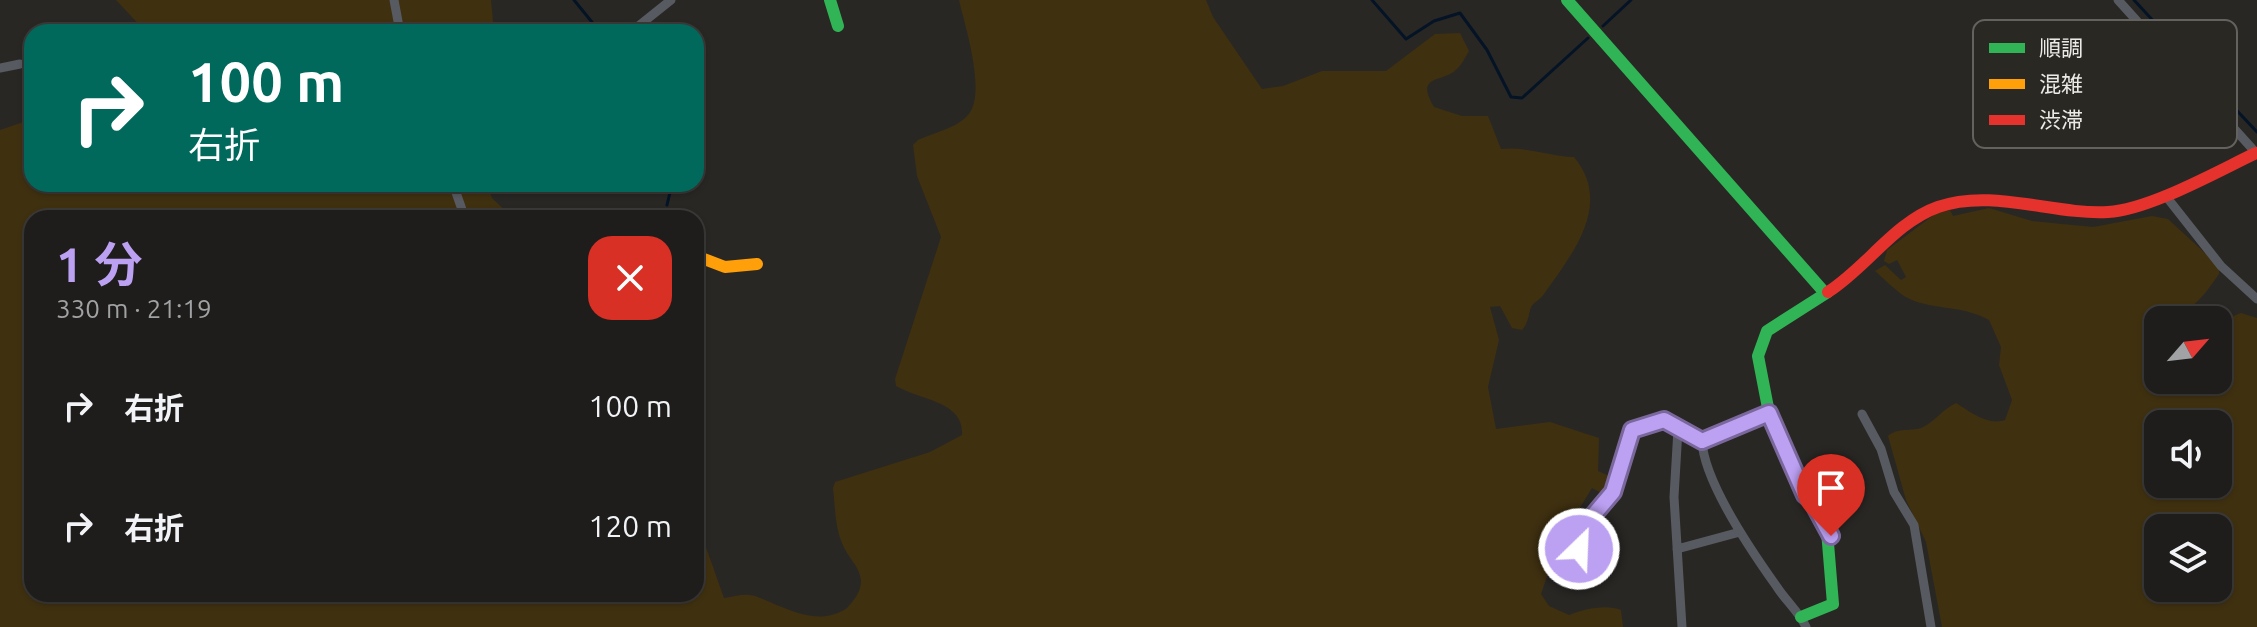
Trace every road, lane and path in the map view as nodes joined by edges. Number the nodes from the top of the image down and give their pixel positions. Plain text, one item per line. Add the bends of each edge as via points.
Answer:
1 (394, 0) edge
2 (671, 0) edge
3 (830, 0) edge
4 (1567, 0) edge
5 (2118, 0) edge
6 (2136, 20) edge
7 (398, 24) edge
8 (641, 24) edge
9 (838, 26) dead end
10 (20, 64) dead end
11 (0, 68) edge
12 (2237, 132) edge
13 (2257, 154) edge
14 (2165, 195) junction
15 (704, 261) edge
16 (757, 264) dead end
17 (1825, 293) junction
18 (2257, 299) edge
19 (1769, 413) junction
20 (1862, 414) dead end
21 (1678, 429) junction
22 (1702, 441) junction
23 (1740, 532) junction
24 (1677, 549) junction
25 (1592, 563) dead end
26 (1804, 622) edge
27 (1682, 627) edge
28 (1931, 627) edge

1 - 7 street
2 - 8 street
3 - 9 street
4 - 17 street
5 - 6 street
10 - 11 street
12 - 13 street
13 - 14 street
14 - 17 street via 2112,212 1973,199 1937,207 1910,222 1847,280
14 - 18 street via 2221,266
15 - 16 street via 736,270
17 - 19 street via 1767,331 1758,356
19 - 22 street
19 - 26 street via 1805,495 1831,536 1833,604
20 - 28 street via 1881,449 1894,492 1914,525
21 - 22 street
21 - 24 street
21 - 25 street via 1664,420 1632,430 1613,492 1580,539 1579,549
22 - 23 street via 1710,481
23 - 24 street
23 - 26 street
24 - 27 street

